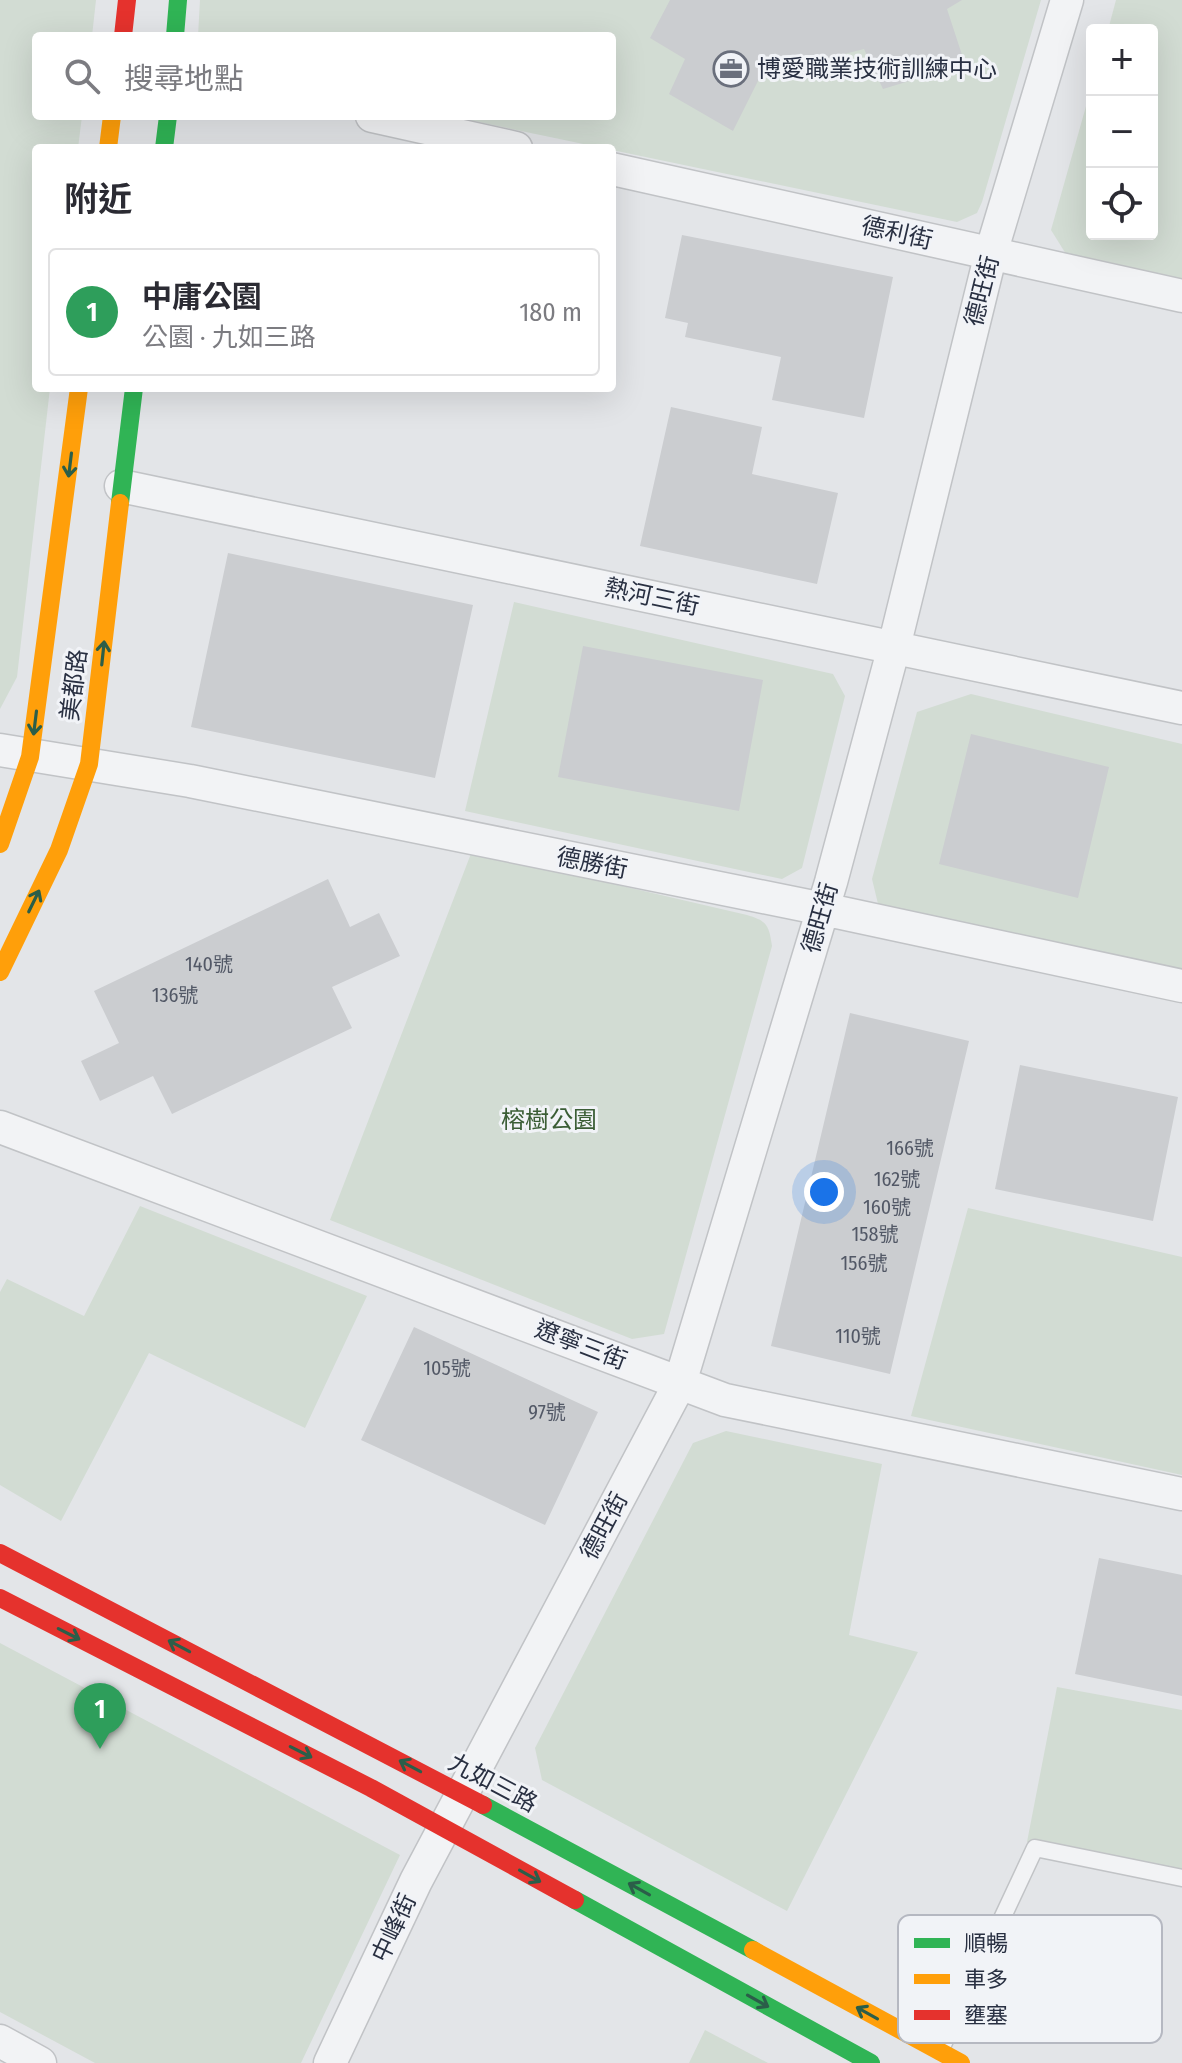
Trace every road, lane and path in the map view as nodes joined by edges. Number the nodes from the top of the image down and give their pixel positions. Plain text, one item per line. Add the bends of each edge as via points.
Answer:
1 (127, 0) edge
2 (178, 0) edge
3 (1067, 0) edge
4 (123, 32) edge
5 (175, 32) edge
6 (112, 120) edge
7 (168, 120) edge
8 (390, 120) edge
9 (108, 144) edge
10 (164, 144) edge
11 (498, 144) edge
12 (616, 170) edge
13 (991, 253) junction
14 (1182, 296) edge
15 (78, 392) edge
16 (133, 392) edge
17 (121, 486) junction
18 (894, 647) junction
19 (1182, 708) edge
20 (15, 754) edge
21 (89, 764) junction
22 (0, 844) edge
23 (823, 909) junction
24 (0, 972) edge
25 (1182, 986) edge
26 (0, 1127) edge
27 (680, 1383) junction
28 (1182, 1494) edge
29 (0, 1553) edge
30 (0, 1598) edge
31 (461, 1794) junction
32 (443, 1829) junction
33 (1182, 1878) edge
34 (1006, 1915) edge
35 (898, 2033) edge
36 (0, 2041) edge
37 (916, 2043) edge
38 (945, 2059) edge
39 (40, 2063) edge
40 (330, 2063) edge
41 (871, 2063) edge

1 - 4 street
2 - 5 street
3 - 13 street, 德旺街
6 - 9 street
7 - 10 street
8 - 11 street
12 - 13 street, 德利街
13 - 14 street, 德利街
13 - 18 street, 德旺街
15 -> 20 street, 美都路
16 - 17 street, 美都路
17 - 18 street, 熱河三街
21 -> 17 street, 美都路
18 - 19 street, 熱河三街
18 - 23 street, 德旺街
20 - 21 street, 德勝街
20 - 22 street, 美都路
21 - 23 street, 德勝街
24 -> 21 street, 美都路 via 59,850
23 - 25 street, 德勝街
23 - 27 street, 德旺街
26 - 27 street, 遼寧三街
27 - 28 street, 遼寧三街 via 733,1402
27 - 31 street, 德旺街
31 -> 29 street, 九如三路
30 -> 32 street
31 - 32 street, 中峰街
35 -> 31 street, 九如三路
32 - 40 street, 中峰街
32 -> 41 street
33 - 34 lane via 1035,1848
36 - 39 street
38 -> 37 street, 九如三路

